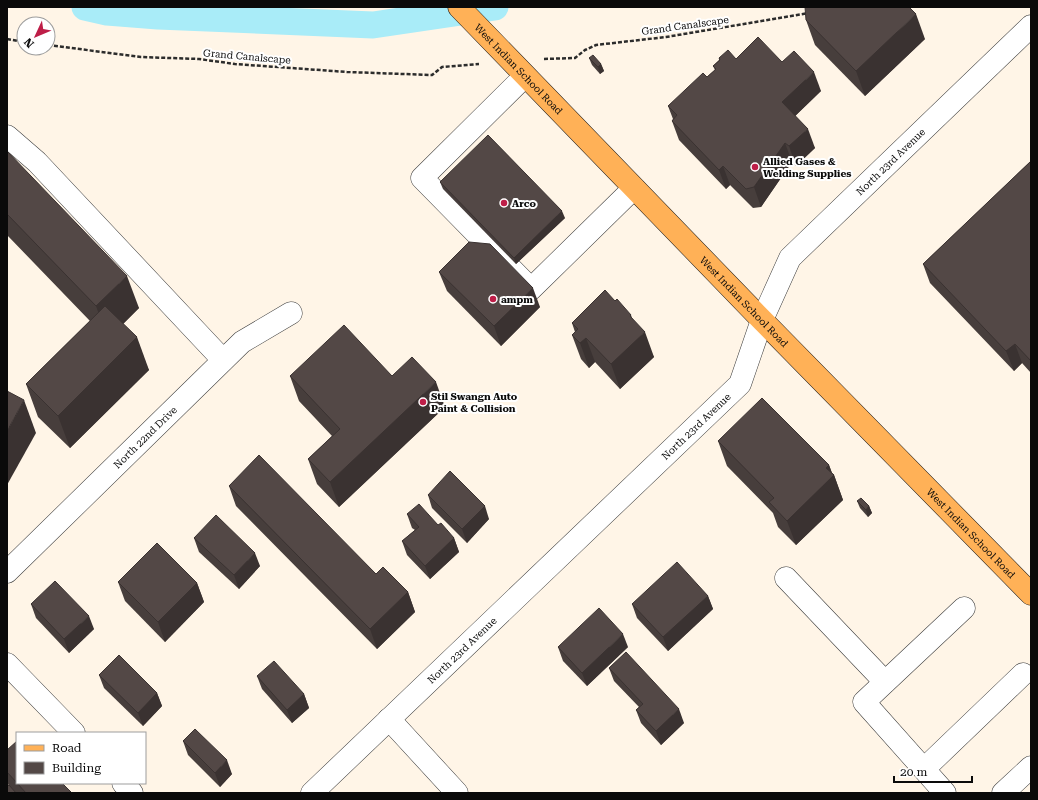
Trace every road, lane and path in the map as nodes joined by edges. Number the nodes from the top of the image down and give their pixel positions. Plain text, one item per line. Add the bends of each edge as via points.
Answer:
1 (459, 7) edge
2 (817, 12) edge
3 (1031, 26) edge
4 (56, 46) edge
5 (574, 58) dead end
6 (442, 67) dead end
7 (525, 76) junction
8 (7, 136) edge
9 (634, 188) junction
10 (291, 313) dead end
11 (762, 320) junction
12 (223, 360) junction
13 (7, 572) edge
14 (786, 578) dead end
15 (1031, 594) edge
16 (964, 608) dead end
17 (7, 664) edge
18 (1023, 674) dead end
19 (885, 682) junction
20 (389, 719) junction
21 (73, 732) edge
22 (1031, 767) edge
23 (924, 769) junction
24 (124, 784) edge
25 (132, 793) edge
26 (312, 793) edge
27 (457, 793) edge
28 (945, 793) edge
29 (1004, 793) edge

1 - 7 main road, West Indian School Road
2 - 5 path, Grand Canalscape via 666,37 596,45
3 - 11 street, North 23rd Avenue via 790,258
4 - 6 path, Grand Canalscape via 141,57 199,59 347,72 432,75
7 - 9 main road, West Indian School Road
7 - 9 street via 422,178 531,289
8 - 12 street via 37,162
9 - 11 main road, West Indian School Road
10 - 12 street, North 22nd Drive via 242,342
11 - 15 main road, West Indian School Road
11 - 20 street, North 23rd Avenue via 740,384
12 - 13 street, North 22nd Drive
14 - 19 street
16 - 19 street
17 - 21 street
18 - 23 street
19 - 23 street via 864,702
20 - 26 street, North 23rd Avenue
20 - 27 street
22 - 29 street
23 - 28 street
24 - 25 street

